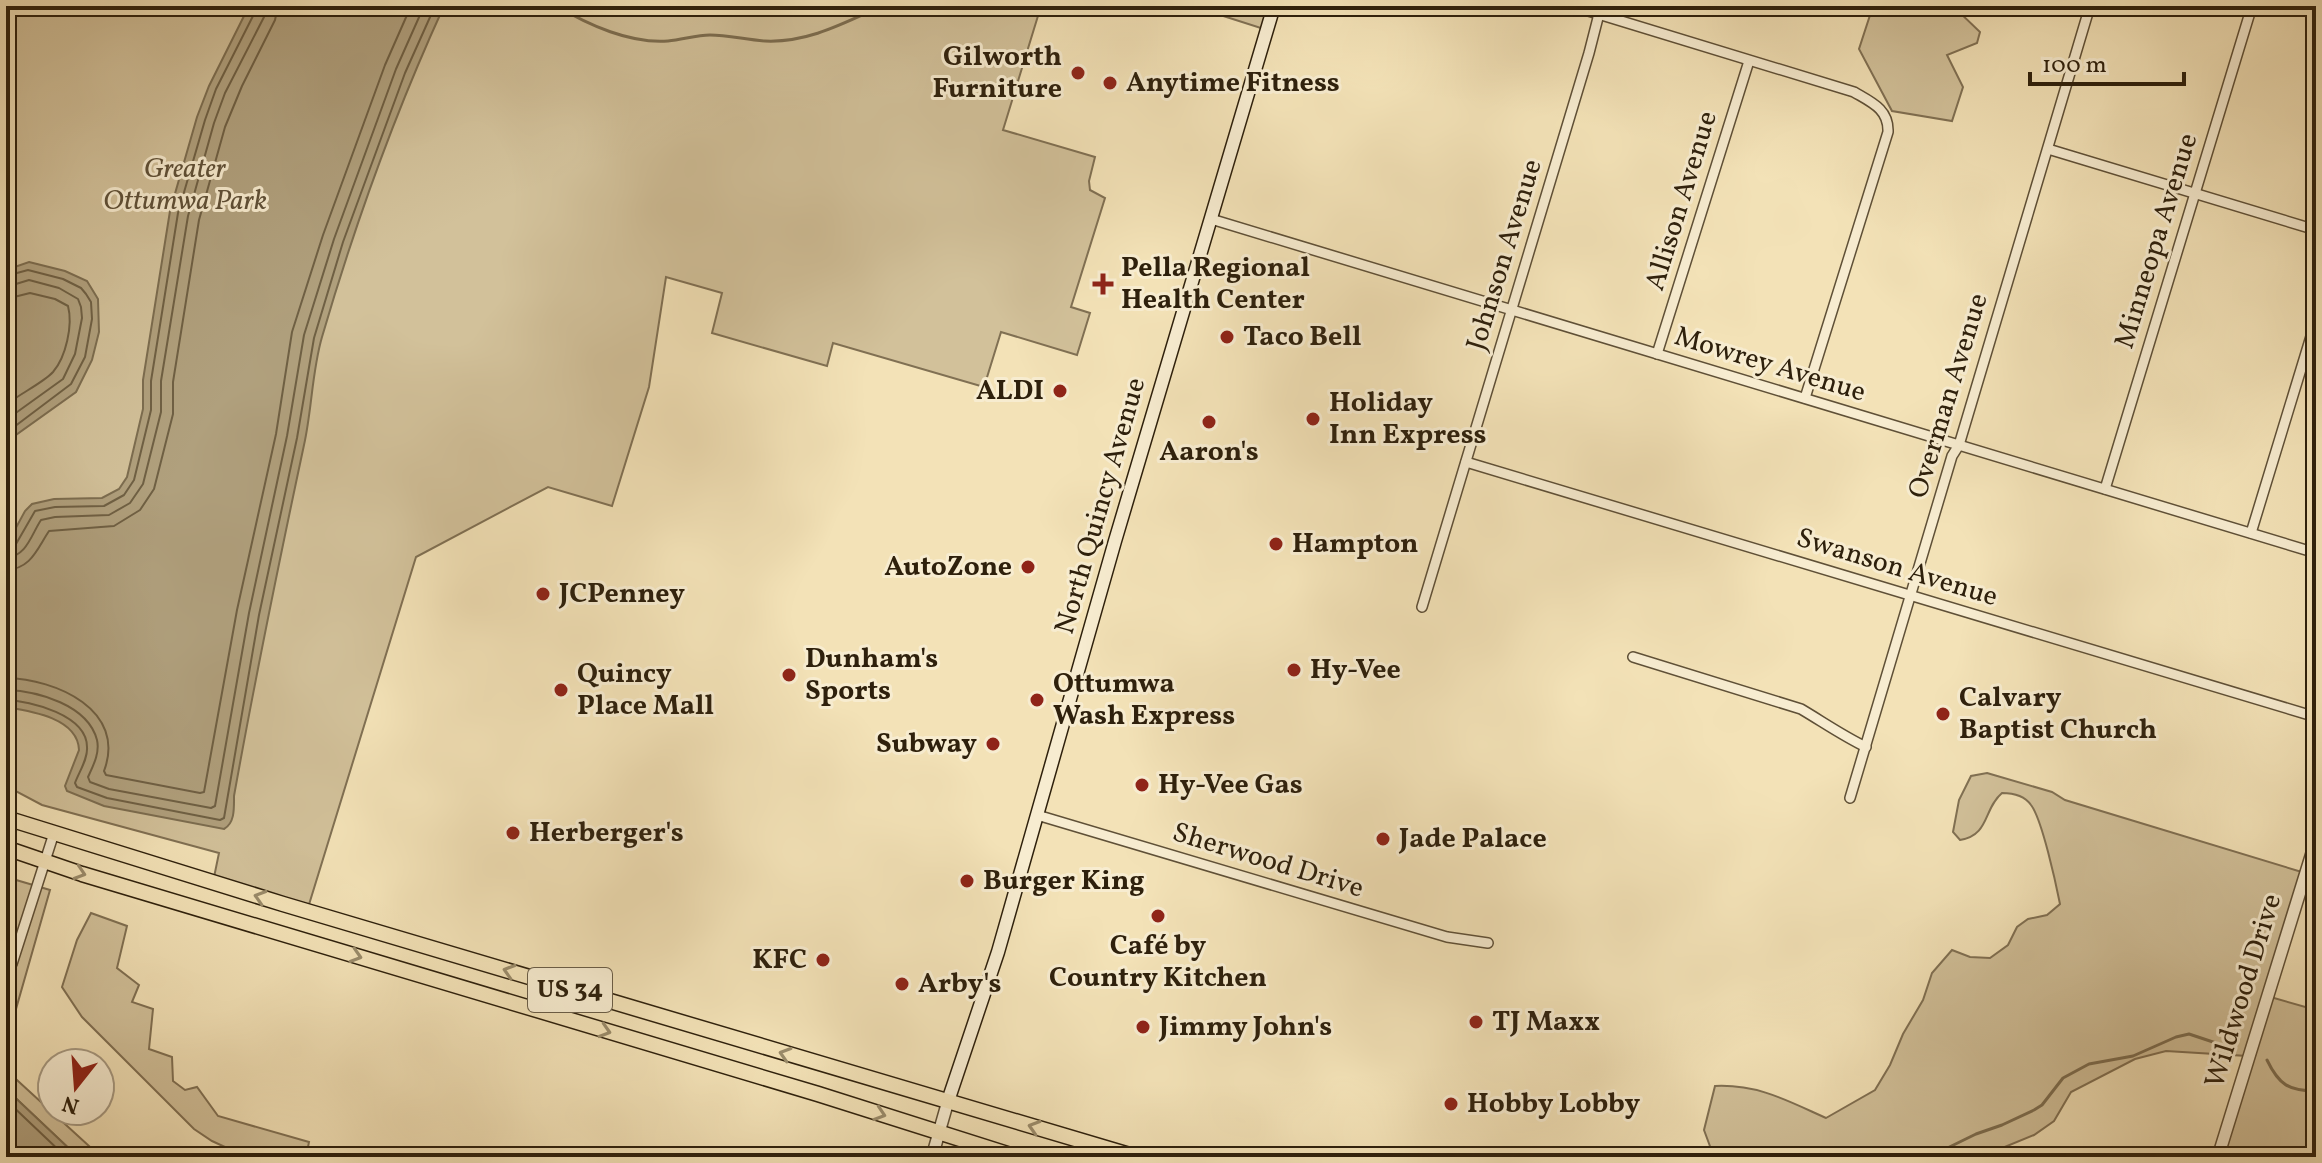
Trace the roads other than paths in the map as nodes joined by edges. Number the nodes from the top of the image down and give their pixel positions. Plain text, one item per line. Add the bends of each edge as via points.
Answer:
1 (1274, 6) edge
2 (1572, 6) edge
3 (2090, 6) edge
4 (2252, 6) edge
5 (1600, 10) edge
6 (1749, 61) junction
7 (2048, 149) junction
8 (2194, 192) junction
9 (1211, 219) junction
10 (2316, 230) edge
11 (1511, 310) junction
12 (2316, 320) edge
13 (1657, 354) junction
14 (1805, 398) junction
15 (1959, 445) junction
16 (1466, 462) junction
17 (2105, 489) junction
18 (2251, 533) junction
19 (2316, 553) edge
20 (1911, 595) junction
21 (1422, 607) dead end
22 (1633, 657) dead end
23 (2316, 717) edge
24 (1866, 747) junction
25 (1850, 798) dead end
26 (1037, 815) junction
27 (6, 818) edge
28 (54, 833) junction
29 (2316, 840) edge
30 (6, 848) edge
31 (45, 861) junction
32 (1488, 943) dead end
33 (12, 964) dead end
34 (948, 1101) junction
35 (939, 1133) junction
36 (2221, 1156) edge
37 (932, 1157) edge
38 (1017, 1157) edge
39 (1136, 1157) edge

1 - 9 main road, North Quincy Avenue
2 - 5 street
3 - 7 street, Overman Avenue
4 - 8 street, Minneopa Avenue
5 - 6 street
5 - 11 street, Johnson Avenue
6 - 13 street, Allison Avenue
6 - 14 street via 1854,92 1883,110 1888,124
7 - 8 street
7 - 15 street, Overman Avenue
8 - 10 street
8 - 17 street, Minneopa Avenue
9 - 11 street, Mowrey Avenue
9 - 26 main road, North Quincy Avenue
11 - 13 street, Mowrey Avenue
11 - 16 street, Johnson Avenue
12 - 18 street
13 - 14 street, Mowrey Avenue
14 - 15 street, Mowrey Avenue
15 - 17 street, Mowrey Avenue
15 - 20 street, Overman Avenue
16 - 20 street, Swanson Avenue
16 - 21 street, Johnson Avenue
17 - 18 street, Mowrey Avenue
18 - 19 street, Mowrey Avenue
20 - 23 street, Swanson Avenue
20 - 24 street, Overman Avenue
22 - 24 street via 1801,709
24 - 25 street, Overman Avenue
26 - 32 street, Sherwood Drive via 1447,937
26 - 34 main road, North Quincy Avenue
27 - 28 main road, US 34
28 - 31 street
34 -> 28 main road, US 34
29 - 36 street, Wildwood Drive
30 - 31 main road, US 34
31 - 33 street
31 -> 35 main road, US 34
34 - 35 street, North Quincy Avenue
39 -> 34 main road, US 34
35 - 37 street, North Quincy Avenue
35 - 38 main road, US 34

